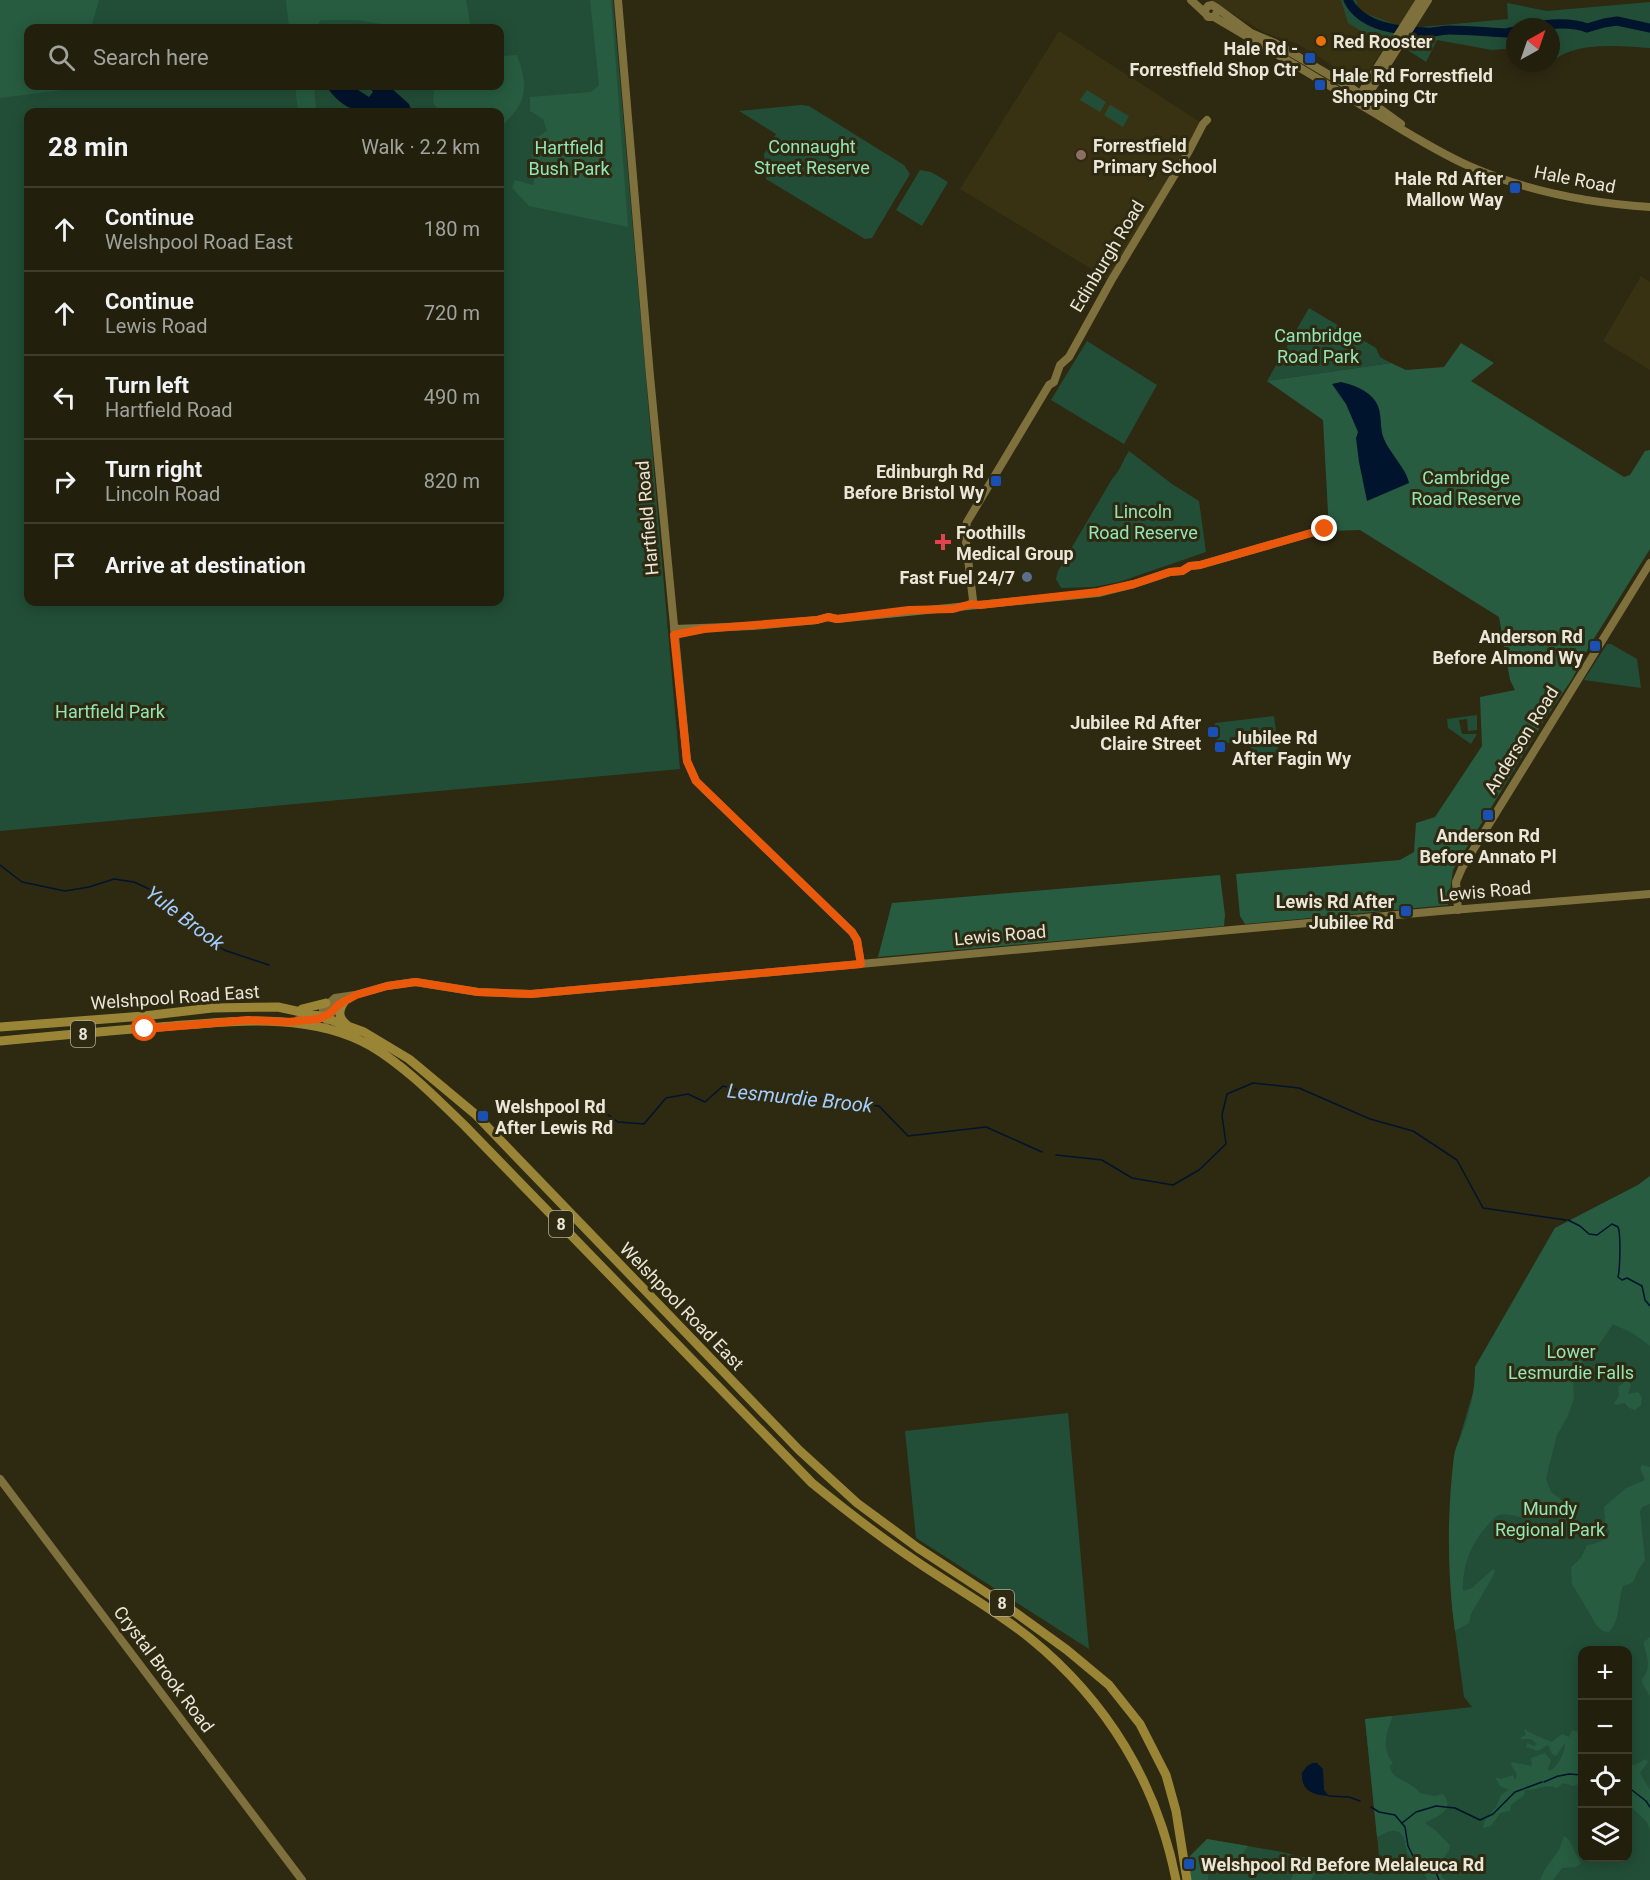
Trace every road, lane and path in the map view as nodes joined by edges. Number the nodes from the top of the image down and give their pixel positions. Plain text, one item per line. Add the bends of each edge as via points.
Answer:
1 (618, 0) edge
2 (1191, 0) edge
3 (1200, 0) edge
4 (1420, 0) edge
5 (1428, 0) edge
6 (1211, 11) junction
7 (1361, 99) junction
8 (1189, 151) dead end
9 (1650, 207) edge
10 (1325, 529) dead end
11 (1650, 563) edge
12 (971, 602) junction
13 (674, 632) junction
14 (1650, 894) edge
15 (1458, 910) junction
16 (861, 964) junction
17 (356, 995) junction
18 (344, 1002) junction
19 (327, 1004) junction
20 (294, 1009) junction
21 (323, 1017) junction
22 (288, 1022) junction
23 (347, 1025) junction
24 (0, 1027) edge
25 (351, 1037) junction
26 (0, 1041) edge
27 (615, 1261) junction
28 (605, 1270) junction
29 (0, 1479) edge
30 (302, 1880) edge
31 (1176, 1880) edge
32 (1186, 1880) edge

1 - 13 street, Hartfield Road
2 - 6 street, Hale Road
3 - 6 street, Hale Road
4 - 7 street
5 - 7 street
6 - 7 street, Hale Road via 1279,45
7 - 9 street, Hale Road via 1420,136 1495,175 1586,201
8 - 12 street, Edinburgh Road via 968,522 965,534
10 - 12 street via 1098,592
11 - 15 street, Anderson Road via 1462,868 1456,882
12 - 13 street via 837,619
13 - 16 street, Hartfield Road via 687,761 696,781 852,932
14 - 15 street, Lewis Road
15 - 16 street, Lewis Road
16 - 17 street, Lewis Road via 531,994 478,992 416,982
17 - 18 street, Lewis Road
17 - 19 street, Lewis Road via 335,998
18 - 21 street, Lewis Road
18 - 23 main road via 339,1014
19 - 20 main road
19 - 21 street
20 - 21 main road, Welshpool Road East / 8
20 - 24 main road, Welshpool Road East / 8 via 212,1008
21 - 22 street, Lewis Road
21 - 23 main road, Welshpool Road East / 8
21 - 25 street
22 - 25 main road, Welshpool Road East / 8
22 - 26 main road, Welshpool Road East / 8 via 248,1020
23 - 27 main road, Welshpool Road East / 8 via 385,1043 438,1081
25 - 28 main road, Welshpool Road East / 8 via 393,1061 434,1095
27 - 28 main road
27 - 32 main road, Welshpool Road East / 8 via 799,1450 857,1503 1005,1605 1109,1685 1140,1724 1166,1775 1176,1811
28 - 31 main road, Welshpool Road East / 8 via 812,1483 849,1514 1014,1627 1059,1664 1106,1717 1138,1767 1161,1823
29 - 30 street, Crystal Brook Road

